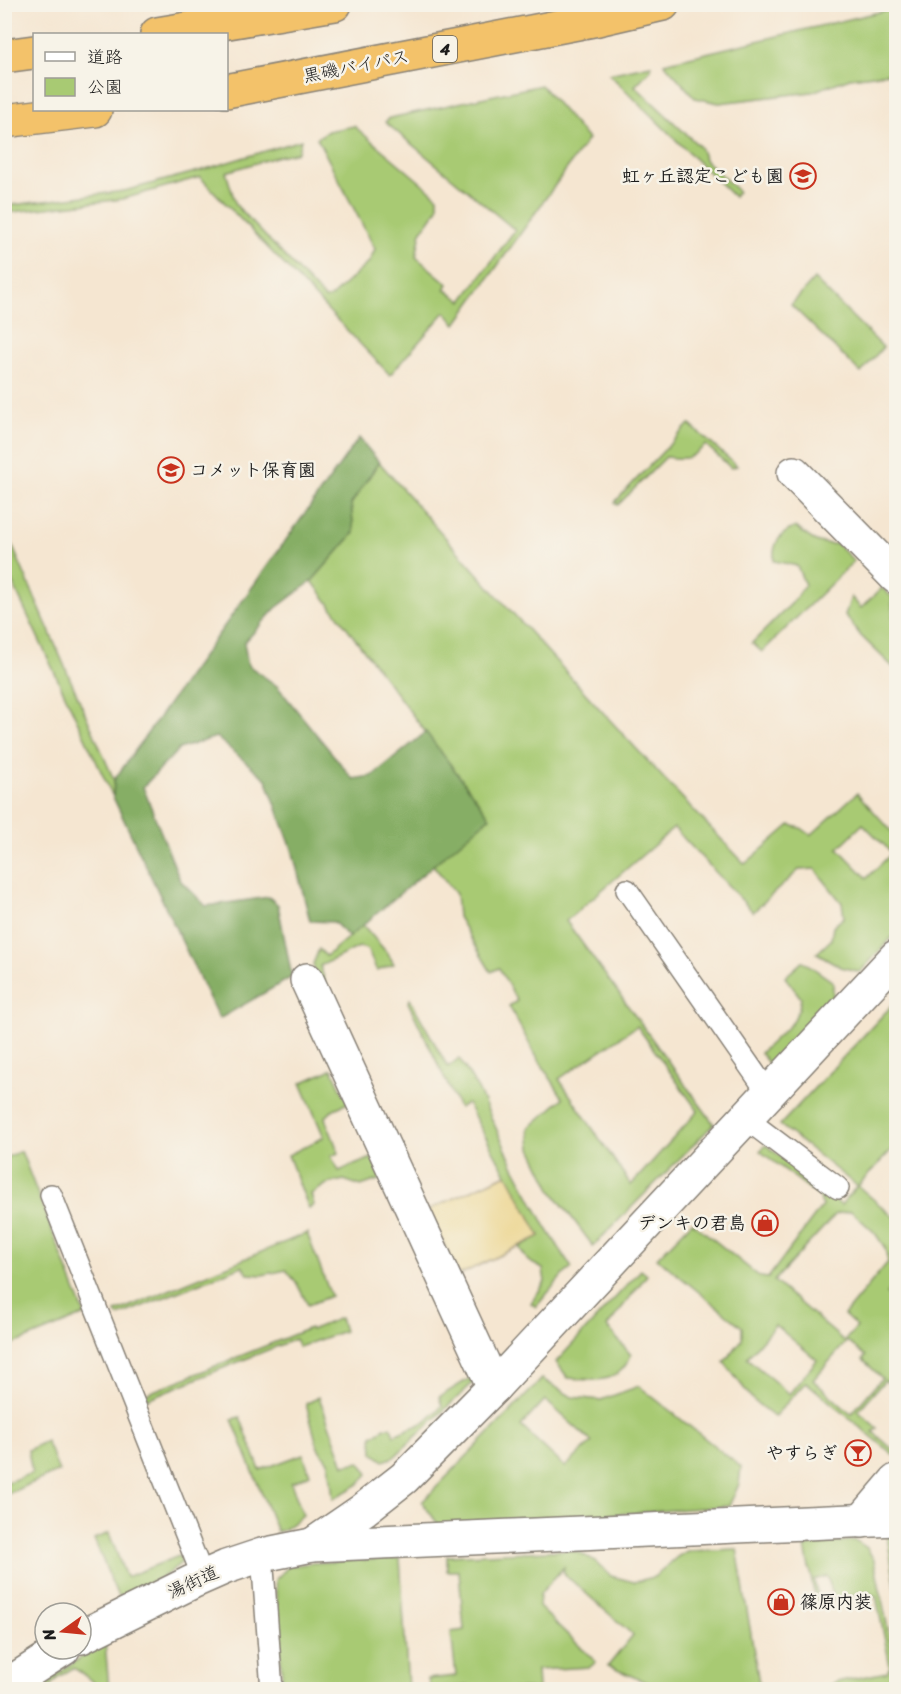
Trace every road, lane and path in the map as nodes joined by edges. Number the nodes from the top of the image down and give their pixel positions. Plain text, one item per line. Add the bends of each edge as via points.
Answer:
1 (335, 4) edge
2 (663, 4) edge
3 (163, 33) edge
4 (33, 52) edge
5 (4, 56) edge
6 (228, 91) edge
7 (87, 111) edge
8 (4, 121) edge
9 (794, 473) dead end
10 (897, 577) edge
11 (627, 890) dead end
12 (897, 957) edge
13 (307, 980) dead end
14 (769, 1094) junction
15 (745, 1118) junction
16 (838, 1188) dead end
17 (51, 1195) dead end
18 (494, 1387) junction
19 (897, 1481) edge
20 (897, 1519) edge
21 (862, 1521) junction
22 (312, 1545) junction
23 (262, 1555) junction
24 (203, 1577) junction
25 (93, 1631) edge
26 (44, 1661) edge
27 (4, 1686) edge
28 (272, 1689) edge

1 - 3 highway
2 - 6 highway, 黒磯バイパス / 4
4 - 5 highway
7 - 8 highway
9 - 10 street
11 - 14 lane
12 - 14 street
13 - 18 street
14 - 15 street
15 - 16 lane
15 - 18 street
17 - 24 lane
18 - 22 street via 404,1478
19 - 21 street
20 - 21 street
21 - 22 street
22 - 23 street, 湯街道
23 - 24 street, 湯街道
23 - 28 lane
24 - 25 street, 湯街道
26 - 27 street

